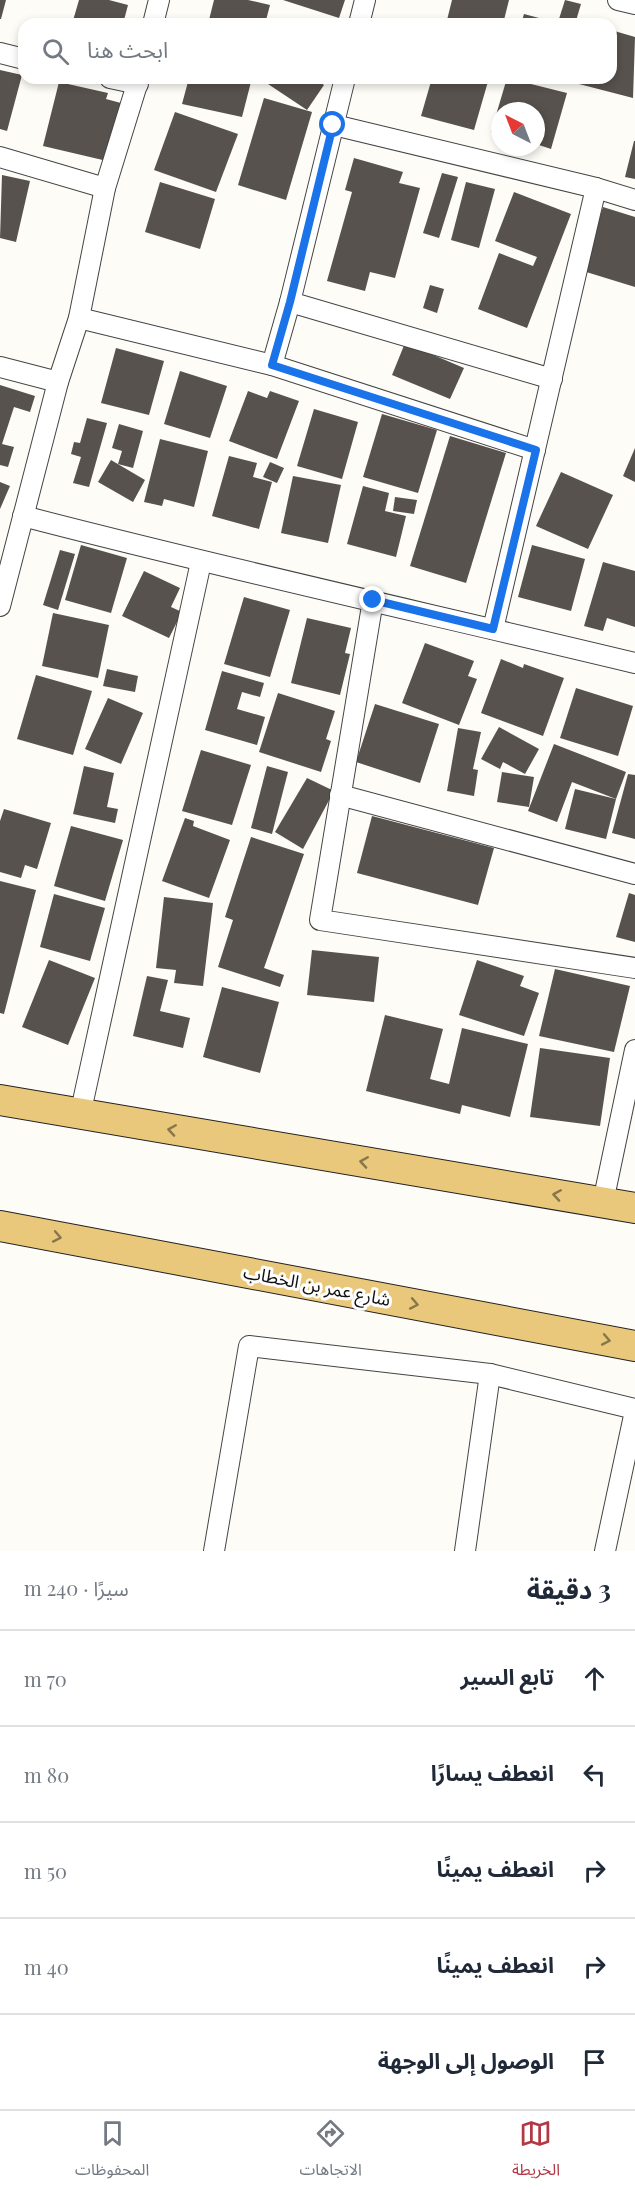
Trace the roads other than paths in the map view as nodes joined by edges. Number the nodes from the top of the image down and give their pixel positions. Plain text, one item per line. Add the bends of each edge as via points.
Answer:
1 (159, 0) edge
2 (365, 0) edge
3 (618, 0) edge
4 (635, 4) edge
5 (154, 18) edge
6 (360, 18) edge
7 (0, 53) edge
8 (18, 58) edge
9 (138, 84) edge
10 (343, 84) edge
11 (333, 125) junction
12 (0, 157) edge
13 (105, 188) junction
14 (596, 188) junction
15 (635, 200) edge
16 (290, 302) junction
17 (79, 318) junction
18 (272, 365) junction
19 (0, 367) edge
20 (552, 379) junction
21 (58, 382) junction
22 (536, 450) junction
23 (23, 516) junction
24 (201, 562) junction
25 (373, 600) junction
26 (0, 606) edge
27 (493, 629) junction
28 (635, 663) edge
29 (340, 795) junction
30 (635, 874) edge
31 (635, 968) edge
32 (635, 1050) edge
33 (0, 1100) edge
34 (80, 1115) junction
35 (603, 1202) junction
36 (635, 1208) edge
37 (0, 1226) edge
38 (635, 1346) edge
39 (490, 1374) junction
40 (635, 1410) edge
41 (214, 1551) edge
42 (465, 1551) edge
43 (605, 1551) edge

1 - 5 street
2 - 6 street
3 - 4 street
7 - 8 street
9 - 13 street
10 - 11 street
11 - 14 street
11 - 16 street
12 - 13 street
13 - 17 street
14 - 15 street
14 - 20 street
16 - 18 street
16 - 20 street
17 - 18 street
17 - 21 street
18 - 22 street
19 - 21 street
20 - 22 street
21 - 23 street
22 - 27 street
23 - 24 street
23 - 26 street
24 - 25 street
24 - 34 street
25 - 27 street
25 - 29 street
27 - 28 street
29 - 30 street
29 - 31 street via 320,920
32 - 35 street
33 - 34 main road
35 -> 34 main road
35 - 36 main road
37 -> 38 main road, شارع عمر بن الخطاب
39 - 40 street
39 - 41 street via 249,1346
39 - 42 street
40 - 43 street

